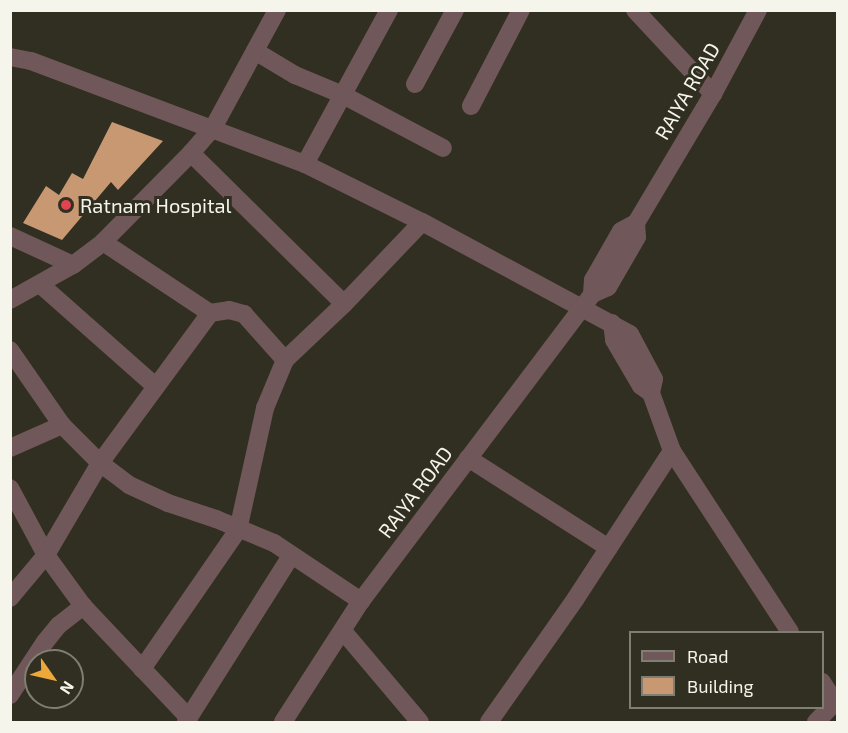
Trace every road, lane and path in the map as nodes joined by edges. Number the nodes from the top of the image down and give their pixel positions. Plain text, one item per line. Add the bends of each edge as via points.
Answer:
1 (277, 10) edge
2 (389, 10) edge
3 (455, 10) edge
4 (521, 10) edge
5 (635, 10) edge
6 (758, 10) edge
7 (255, 51) junction
8 (10, 57) edge
9 (416, 84) dead end
10 (713, 94) junction
11 (343, 95) junction
12 (471, 106) dead end
13 (213, 128) junction
14 (443, 148) dead end
15 (190, 153) junction
16 (305, 164) junction
17 (422, 222) junction
18 (10, 236) edge
19 (103, 242) junction
20 (73, 265) junction
21 (41, 285) junction
22 (10, 300) edge
23 (587, 300) junction
24 (344, 304) junction
25 (210, 312) junction
26 (10, 350) edge
27 (285, 360) junction
28 (155, 386) junction
29 (62, 424) junction
30 (10, 448) edge
31 (672, 451) junction
32 (468, 458) junction
33 (100, 463) junction
34 (10, 488) edge
35 (238, 530) junction
36 (609, 548) junction
37 (46, 555) junction
38 (291, 556) junction
39 (10, 598) edge
40 (361, 602) junction
41 (83, 606) junction
42 (343, 631) junction
43 (789, 631) edge
44 (142, 669) junction
45 (824, 685) edge
46 (10, 695) edge
47 (837, 701) edge
48 (499, 719) edge
49 (188, 721) edge
50 (283, 723) edge
51 (420, 723) edge
52 (816, 723) edge

1 - 7 street
2 - 11 street
3 - 9 street
4 - 12 street
5 - 10 street
6 - 10 street, RAIYA ROAD
7 - 11 street via 295,75
7 - 13 street
8 - 13 street via 31,61
10 - 23 street, RAIYA ROAD via 636,223 637,237 608,287
11 - 14 street
11 - 16 street
13 - 15 street
13 - 16 street
15 - 19 street
15 - 24 street
16 - 17 street
17 - 23 street
17 - 24 street
18 - 20 street
19 - 20 street
19 - 25 street
20 - 21 street
21 - 22 street
21 - 28 street
23 - 31 street via 612,323 614,340 641,386 651,393
23 - 32 street, RAIYA ROAD
24 - 27 street
25 - 27 street via 229,310 244,314
25 - 28 street
26 - 29 street
27 - 35 street via 265,408
28 - 33 street
29 - 30 street
29 - 33 street
31 - 36 street
31 - 43 street
32 - 36 street
32 - 40 street, RAIYA ROAD
33 - 35 street via 148,495
33 - 37 street
34 - 37 street
35 - 38 street via 274,543
35 - 44 street
36 - 48 street
37 - 39 street
37 - 41 street
38 - 40 street
38 - 49 street
40 - 42 street, RAIYA ROAD
41 - 44 street
41 - 46 street via 45,642
42 - 50 street, RAIYA ROAD
42 - 51 street
44 - 49 street
45 - 47 street
47 - 52 street

